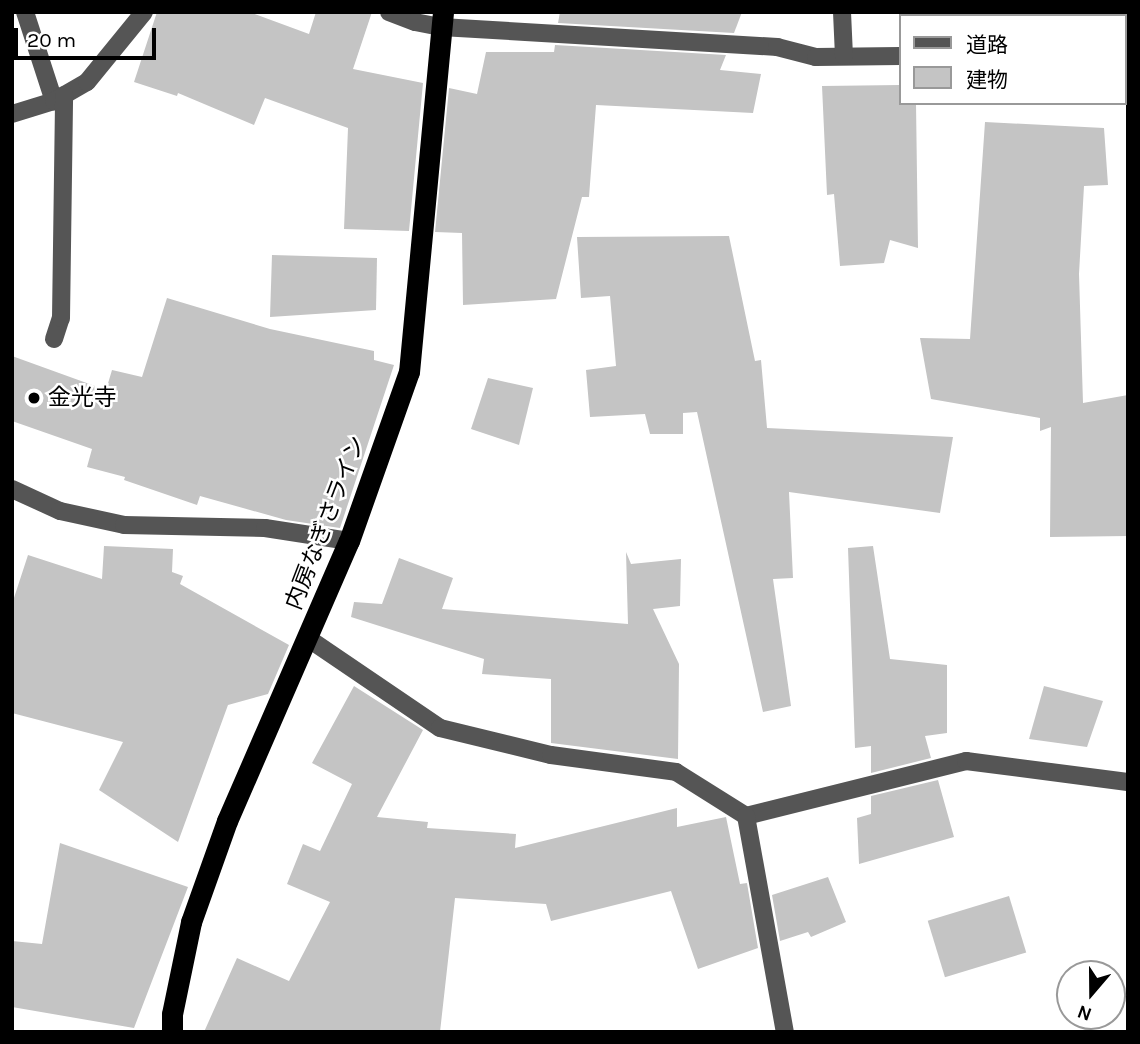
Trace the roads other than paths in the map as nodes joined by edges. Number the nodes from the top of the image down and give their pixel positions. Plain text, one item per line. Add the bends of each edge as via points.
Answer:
1 (25, 12) edge
2 (144, 12) edge
3 (389, 12) edge
4 (842, 12) edge
5 (442, 20) edge
6 (898, 55) edge
7 (844, 56) junction
8 (59, 98) junction
9 (12, 114) edge
10 (54, 339) dead end
11 (12, 489) edge
12 (349, 541) junction
13 (309, 639) junction
14 (1128, 782) edge
15 (746, 816) junction
16 (172, 1032) edge
17 (785, 1032) edge

1 - 8 street
2 - 8 street via 87,82
3 - 5 street via 415,22
4 - 7 street
5 - 7 street
5 - 12 highway, 内房なぎさライン via 408,372
6 - 7 street
8 - 9 street
8 - 10 street via 61,318
11 - 12 street via 60,511 124,525 265,528
12 - 13 highway, 内房なぎさライン
13 - 15 street via 440,727 551,755 676,772
13 - 16 highway, 内房なぎさライン via 227,821 191,922
14 - 15 street via 965,761
15 - 17 street

